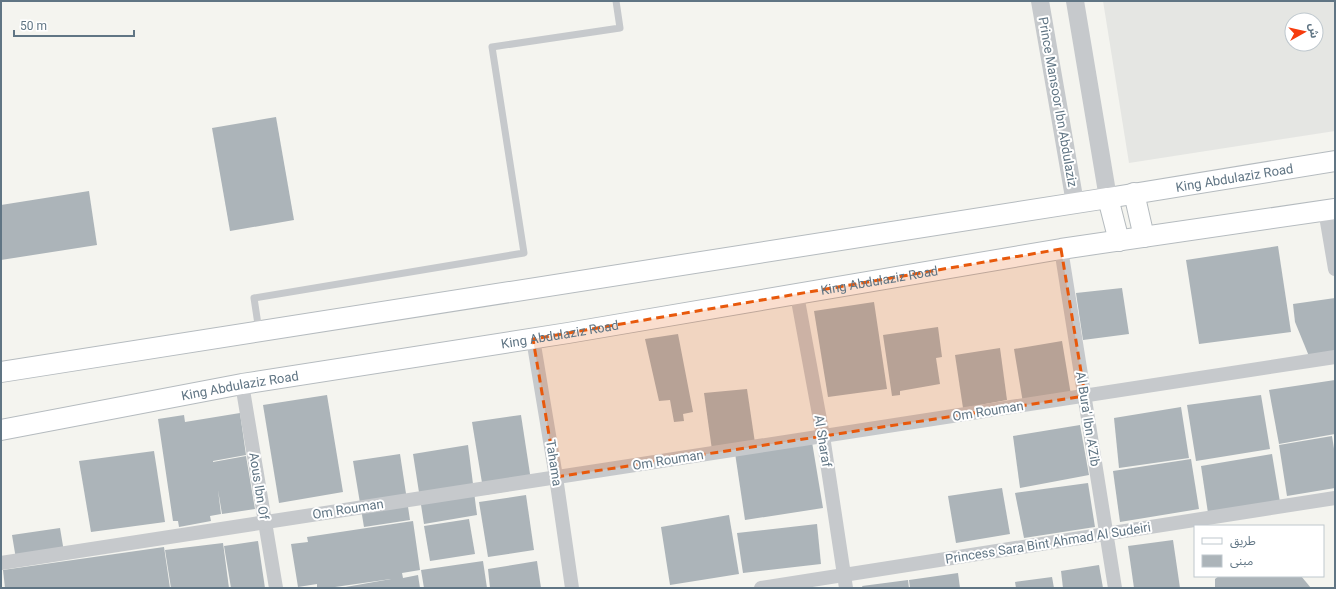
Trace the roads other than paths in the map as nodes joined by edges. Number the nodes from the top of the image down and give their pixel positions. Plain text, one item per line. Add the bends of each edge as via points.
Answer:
1 (616, 1) edge
2 (1040, 1) edge
3 (1075, 1) edge
4 (1335, 162) edge
5 (1134, 193) junction
6 (1108, 198) junction
7 (1075, 203) junction
8 (1330, 209) edge
9 (1144, 237) junction
10 (1118, 241) junction
11 (1061, 249) junction
12 (1335, 269) edge
13 (797, 295) junction
14 (259, 332) junction
15 (533, 339) junction
16 (1335, 357) edge
17 (1, 372) edge
18 (242, 384) junction
19 (1085, 396) junction
20 (1, 430) edge
21 (823, 436) junction
22 (556, 477) junction
23 (1335, 498) edge
24 (265, 522) junction
25 (1107, 534) junction
26 (1, 563) edge
27 (845, 582) edge
28 (276, 588) edge
29 (572, 588) edge
30 (761, 588) edge
31 (1115, 588) edge

1 - 14 lane via 620,28 492,47 524,253 254,298
2 - 7 street, Prince Mansoor Ibn Abdulaziz
3 - 6 street
4 - 5 main road, King Abdulaziz Road
5 - 6 main road, King Abdulaziz Road
5 - 9 main road
6 - 7 main road, King Abdulaziz Road
6 - 10 main road
7 - 14 main road, King Abdulaziz Road
8 - 9 main road, King Abdulaziz Road
8 - 12 street
9 - 10 main road, King Abdulaziz Road
10 - 11 main road, King Abdulaziz Road
11 - 13 main road, King Abdulaziz Road
11 - 19 street, Al Bura' Ibn A'Zib
13 - 15 main road, King Abdulaziz Road
13 - 21 street, Al Sharaf
14 - 17 main road, King Abdulaziz Road
15 - 18 main road, King Abdulaziz Road
15 - 22 street, Tahama
16 - 19 street, Om Rouman
18 - 20 main road, King Abdulaziz Road
18 - 24 street, Aous Ibn Of
19 - 21 street, Om Rouman
19 - 25 street, Al Bura' Ibn A'Zib
21 - 22 street, Om Rouman
21 - 27 street, Al Sharaf
22 - 24 street, Om Rouman
22 - 29 street, Tahama
23 - 25 street, Princess Sara Bint Ahmad Al Sudeiri
24 - 26 street, Om Rouman
24 - 28 street, Aous Ibn Of
25 - 27 street, Princess Sara Bint Ahmad Al Sudeiri
25 - 31 street, Al Bura' Ibn A'Zib
27 - 30 street, Princess Sara Bint Ahmad Al Sudeiri

